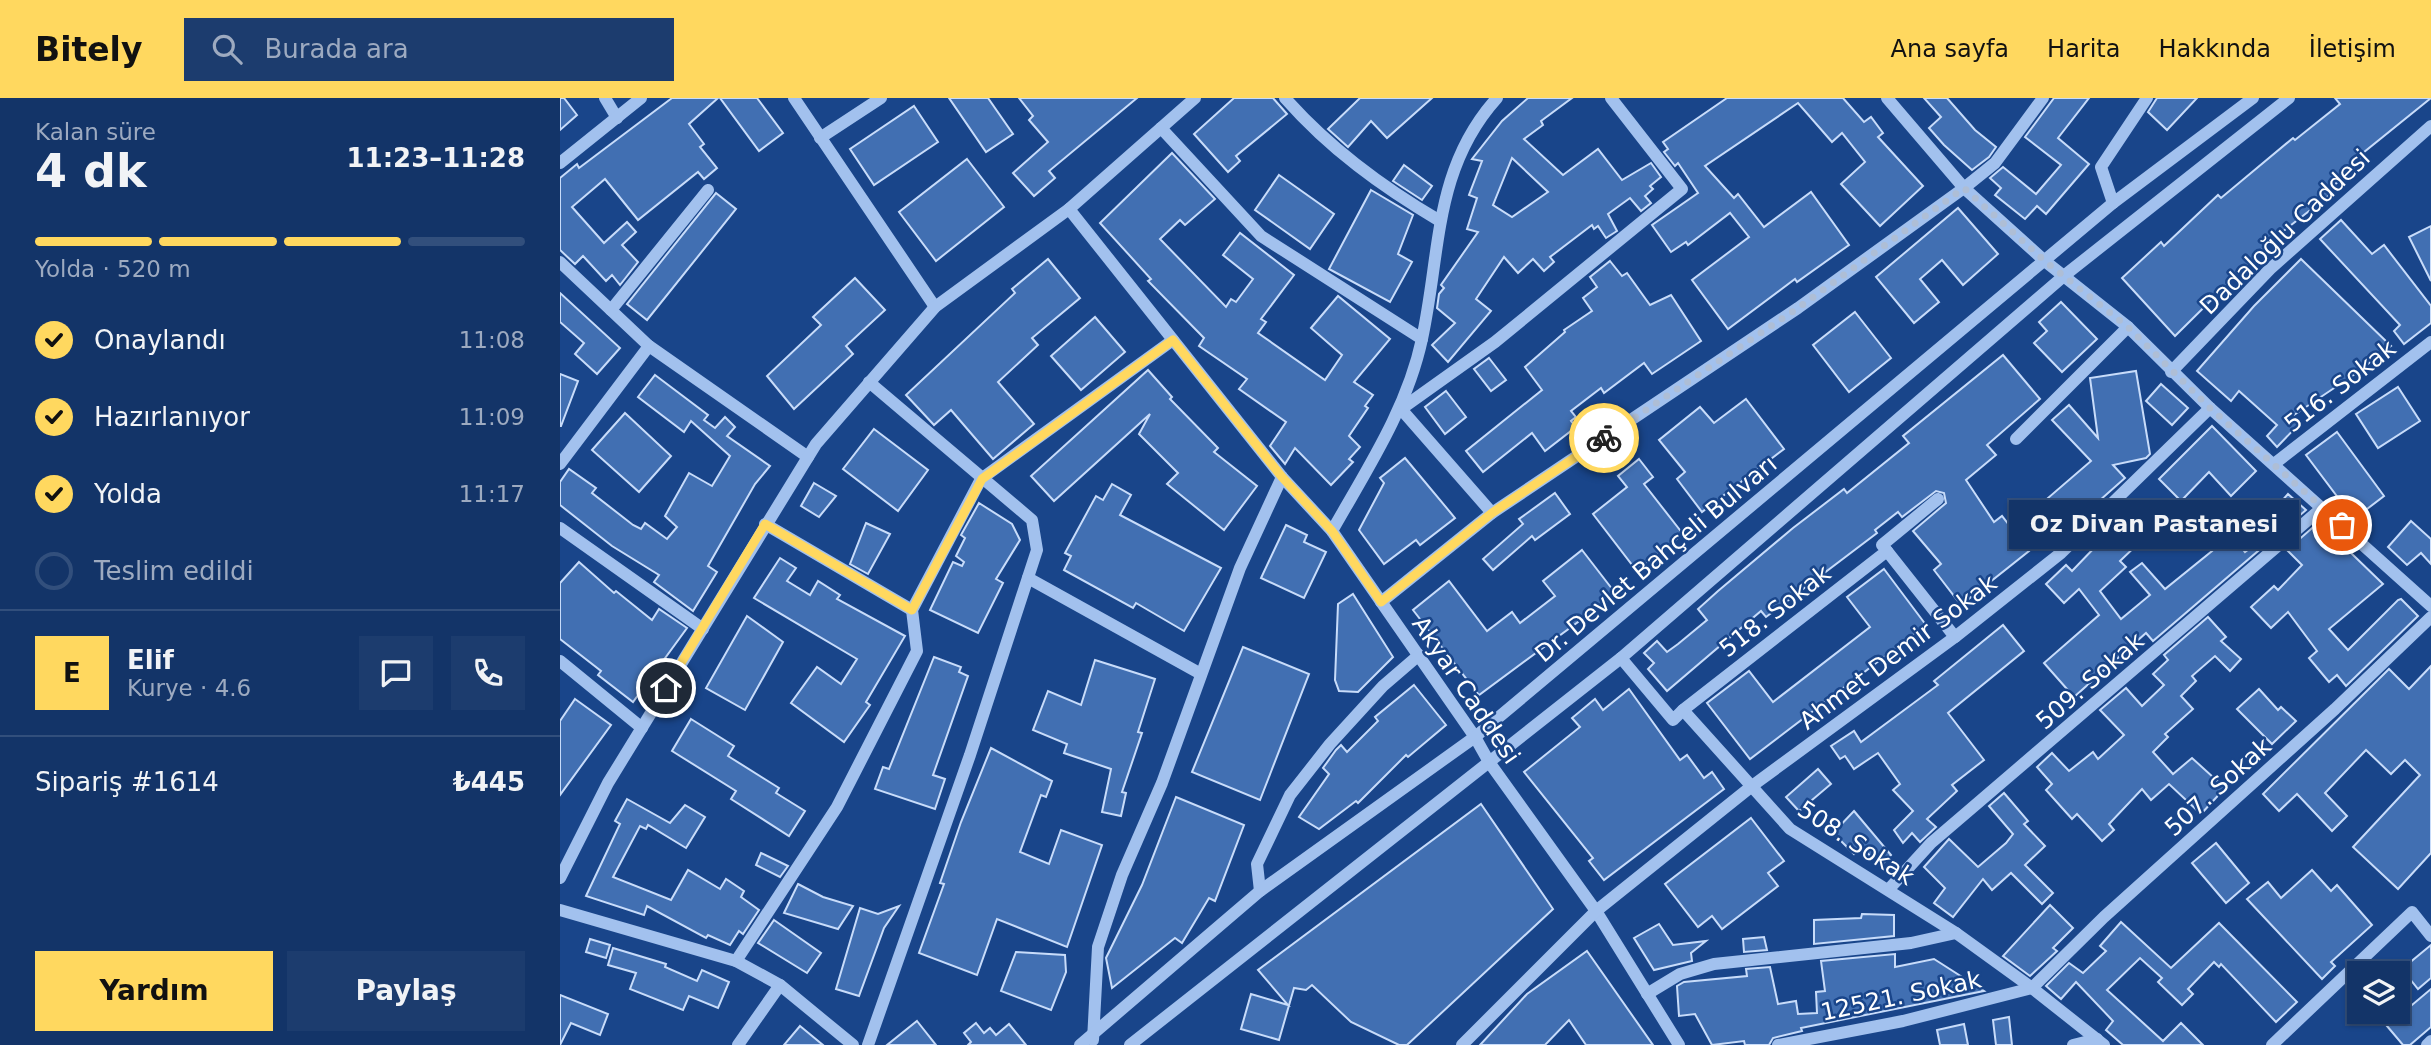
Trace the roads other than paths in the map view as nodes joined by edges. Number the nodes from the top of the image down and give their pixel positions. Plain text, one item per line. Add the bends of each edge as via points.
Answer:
1 (605, 98) edge
2 (641, 98) edge
3 (794, 98) edge
4 (881, 98) edge
5 (1195, 98) edge
6 (1285, 98) edge
7 (1497, 98) edge
8 (1611, 98) edge
9 (1887, 98) edge
10 (2043, 98) edge
11 (2147, 98) edge
12 (2253, 98) edge
13 (2289, 98) edge
14 (617, 118) junction
15 (2431, 126) edge
16 (1161, 128) junction
17 (820, 138) junction
18 (560, 163) edge
19 (1964, 188) junction
20 (708, 190) dead end
21 (2113, 203) junction
22 (1069, 209) junction
23 (1440, 221) junction
24 (560, 262) edge
25 (2046, 262) junction
26 (2065, 275) junction
27 (935, 307) junction
28 (611, 310) junction
29 (2128, 327) junction
30 (1422, 339) junction
31 (1173, 340) junction
32 (2431, 342) edge
33 (649, 346) junction
34 (2171, 372) junction
35 (869, 383) junction
36 (2210, 408) junction
37 (1401, 409) junction
38 (2016, 439) dead end
39 (808, 457) junction
40 (560, 464) edge
41 (2274, 464) junction
42 (1282, 477) junction
43 (982, 479) junction
44 (1937, 499) dead end
45 (2322, 508) junction
46 (1492, 513) junction
47 (765, 524) junction
48 (560, 528) edge
49 (1332, 531) junction
50 (1885, 548) junction
51 (1028, 578) junction
52 (1381, 602) junction
53 (2431, 606) edge
54 (912, 610) junction
55 (2431, 617) edge
56 (703, 629) junction
57 (1955, 637) junction
58 (1419, 655) junction
59 (1621, 658) junction
60 (560, 661) edge
61 (1201, 674) junction
62 (1684, 710) junction
63 (642, 728) junction
64 (1475, 737) junction
65 (1489, 762) junction
66 (1752, 786) junction
67 (560, 878) edge
68 (1889, 889) junction
69 (1260, 891) junction
70 (560, 910) edge
71 (1596, 911) junction
72 (1956, 933) junction
73 (2431, 936) edge
74 (736, 961) junction
75 (780, 985) junction
76 (2032, 988) junction
77 (1647, 994) junction
78 (1093, 1041) edge
79 (2431, 1041) edge
80 (2100, 1042) edge
81 (738, 1045) edge
82 (853, 1045) edge
83 (868, 1045) edge
84 (1080, 1045) edge
85 (1130, 1045) edge
86 (1462, 1045) edge
87 (1679, 1045) edge
88 (1778, 1045) edge
89 (2073, 1045) edge
90 (2272, 1045) edge
91 (2427, 1045) edge

1 - 14 street
2 - 14 street
3 - 17 street
4 - 17 street
5 - 16 street
6 - 23 street via 1316,133 1393,194
7 - 23 street via 1457,156
8 - 37 street via 1682,189 1495,342
9 - 19 street
10 - 19 street via 1995,163
11 - 21 street via 2101,167
12 - 21 street, Dr. Devlet Bahçeli Bulvarı
13 - 26 street, Dr. Devlet Bahçeli Bulvarı
14 - 18 street
15 - 34 street, Dadaloğlu Caddesi via 2270,269
16 - 22 street
16 - 30 street via 1261,236
17 - 27 street
19 - 25 street
19 - 46 street via 1798,308
20 - 28 street
21 - 25 street, Dr. Devlet Bahçeli Bulvarı
22 - 27 street
22 - 31 street, Akyar Caddesi
23 - 30 street
24 - 28 street
25 - 26 street
25 - 64 street, Dr. Devlet Bahçeli Bulvarı
26 - 29 street
26 - 59 street, Dr. Devlet Bahçeli Bulvarı
27 - 35 street
28 - 33 street
29 - 34 street
29 - 38 street
30 - 37 street
31 - 42 street, Akyar Caddesi
31 - 43 street
32 - 41 street, 516. Sokak
33 - 39 street
33 - 40 street
34 - 36 street
35 - 39 street
35 - 43 street
36 - 41 street
36 - 57 street, Ahmet Demir Sokak via 2061,553
37 - 46 street
37 - 49 street
39 - 47 street
41 - 45 street
42 - 49 street, Akyar Caddesi
42 - 61 street via 1240,568
43 - 51 street via 1032,520 1037,550
43 - 54 street
44 - 50 street, 518. Sokak
45 - 53 street
45 - 68 street, 509. Sokak via 1931,843
46 - 52 street
47 - 54 street
47 - 56 street
48 - 56 street
49 - 52 street, Akyar Caddesi
50 - 57 street
50 - 62 street, 518. Sokak
51 - 61 street
51 - 83 street
52 - 58 street, Akyar Caddesi
54 - 74 street via 917,651 837,807
55 - 76 street, 507. Sokak
56 - 63 street
57 - 66 street, Ahmet Demir Sokak
58 - 64 street, Akyar Caddesi
58 - 69 street via 1329,744 1290,796 1257,864
59 - 62 street via 1673,720
59 - 65 street, Dr. Devlet Bahçeli Bulvarı
60 - 63 street
61 - 78 street via 1098,947
62 - 66 street, 508. Sokak
63 - 67 street
64 - 65 street, Akyar Caddesi
64 - 69 street, Dr. Devlet Bahçeli Bulvarı
65 - 71 street, Akyar Caddesi
65 - 85 street, Dr. Devlet Bahçeli Bulvarı
66 - 68 street, 508. Sokak via 1790,830
66 - 71 street, Ahmet Demir Sokak
68 - 72 street, 508. Sokak
69 - 78 street, Dr. Devlet Bahçeli Bulvarı
70 - 74 street
71 - 77 street, Akyar Caddesi
71 - 86 street, Ahmet Demir Sokak
72 - 76 street, 508. Sokak
72 - 77 street via 1911,943 1714,964 1680,974
73 - 90 street via 2412,912
74 - 75 street
75 - 81 street
75 - 82 street
76 - 80 street, 508. Sokak
76 - 88 street, 12521. Sokak via 1903,1021
77 - 87 street, Akyar Caddesi
78 - 84 street, Dr. Devlet Bahçeli Bulvarı
79 - 91 street
80 - 89 street

